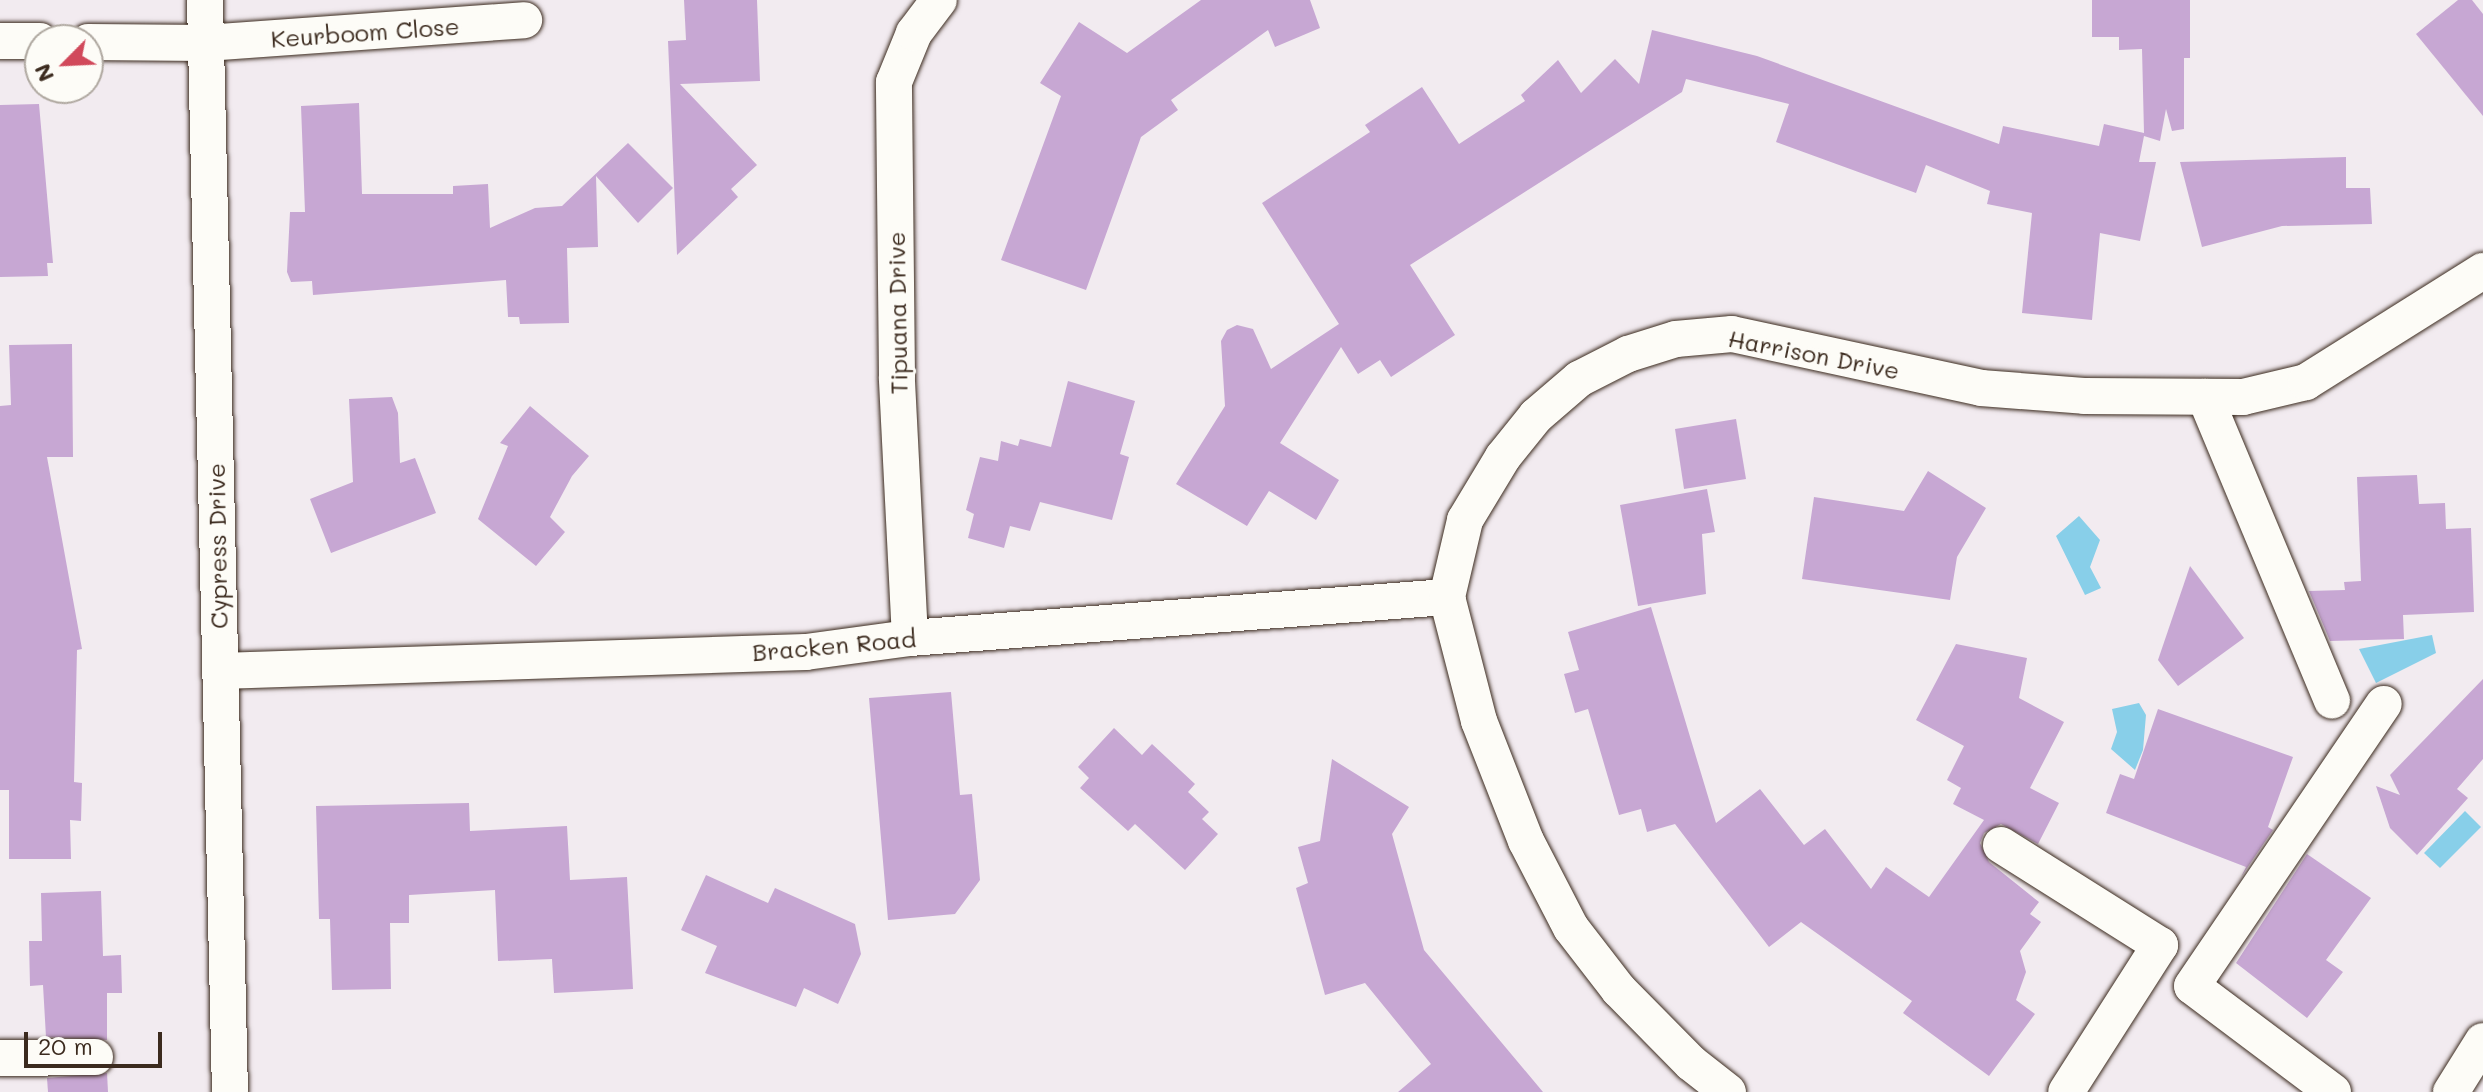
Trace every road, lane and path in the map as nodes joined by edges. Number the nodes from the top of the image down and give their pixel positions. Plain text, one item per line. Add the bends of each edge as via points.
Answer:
1 (205, 0) edge
2 (939, 0) edge
3 (524, 20) dead end
4 (0, 41) edge
5 (24, 41) edge
6 (104, 42) edge
7 (206, 43) junction
8 (2483, 271) edge
9 (2205, 397) junction
10 (1447, 597) junction
11 (910, 638) junction
12 (220, 671) junction
13 (2332, 701) dead end
14 (2384, 704) dead end
15 (2001, 845) dead end
16 (2483, 1041) edge
17 (95, 1057) dead end
18 (0, 1058) edge
19 (230, 1092) edge
20 (1728, 1092) edge
21 (2066, 1092) edge
22 (2333, 1092) edge
23 (2451, 1092) edge

1 - 7 street, Cypress Drive
2 - 11 street, Tipuana Drive via 914,33 894,82 897,377
3 - 7 street, Keurboom Close
4 - 5 street
6 - 7 street, Keurboom Close
7 - 12 street, Cypress Drive
8 - 9 street, Harrison Drive via 2306,382 2243,397
9 - 10 street, Harrison Drive via 1981,388 1732,334 1676,339 1628,354 1579,379 1536,416 1503,457 1465,520
9 - 13 street
10 - 11 street, Bracken Road
10 - 20 street, Harrison Drive via 1479,721 1526,841 1571,928 1619,990 1691,1063
11 - 12 street, Bracken Road via 806,652
12 - 19 street, Cypress Drive
14 - 22 street via 2192,986
15 - 21 street via 2160,945
16 - 23 street
17 - 18 street

